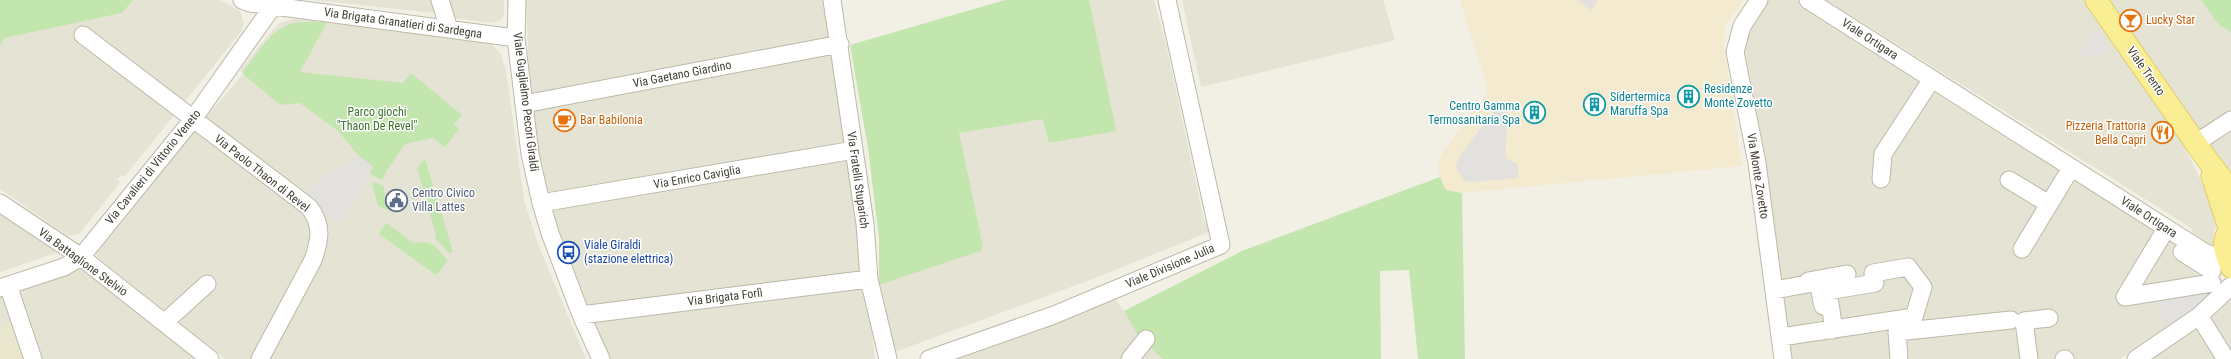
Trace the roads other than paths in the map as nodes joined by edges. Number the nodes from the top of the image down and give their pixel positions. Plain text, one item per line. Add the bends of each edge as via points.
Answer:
1 (242, 0) edge
2 (440, 0) edge
3 (517, 0) edge
4 (832, 0) edge
5 (1167, 0) edge
6 (1759, 0) edge
7 (1808, 0) edge
8 (2096, 0) edge
9 (273, 6) junction
10 (449, 29) junction
11 (83, 35) dead end
12 (516, 38) junction
13 (840, 44) junction
14 (1932, 79) junction
15 (524, 104) junction
16 (193, 119) junction
17 (2231, 120) edge
18 (854, 150) junction
19 (2201, 151) junction
20 (2071, 168) junction
21 (1881, 179) dead end
22 (2009, 180) dead end
23 (2231, 191) edge
24 (0, 203) edge
25 (541, 203) junction
26 (2049, 204) junction
27 (2230, 230) edge
28 (2163, 234) junction
29 (2022, 249) dead end
30 (81, 257) junction
31 (2221, 271) edge
32 (1847, 274) dead end
33 (869, 279) junction
34 (207, 284) dead end
35 (4, 286) edge
36 (2231, 286) edge
37 (1775, 289) junction
38 (581, 315) junction
39 (2199, 316) junction
40 (2049, 318) dead end
41 (2010, 320) dead end
42 (165, 322) junction
43 (1830, 330) junction
44 (1781, 336) junction
45 (1146, 339) dead end
46 (33, 359) edge
47 (210, 359) edge
48 (260, 359) edge
49 (601, 359) edge
50 (888, 359) edge
51 (929, 359) edge
52 (1130, 359) edge
53 (1783, 359) edge
54 (1899, 359) edge
55 (2029, 359) edge
56 (2136, 359) edge
57 (2226, 359) edge

1 - 9 street, Via Brigata Granatieri di Sardegna
2 - 10 street
3 - 12 street, Viale Guglielmo Pecori Giraldi
4 - 13 street, Via Fratelli Stuparich
5 - 51 street, Viale Divisione Julia via 1221,245 1054,315
6 - 37 street, Via Monte Zovetto via 1742,26 1735,52 1758,163
7 - 14 street, Viale Ortigara
8 - 19 main road, Viale Trento
9 - 10 street, Via Brigata Granatieri di Sardegna
9 - 16 street, Via Cavalieri di Vittorio Veneto
10 - 12 street, Via Brigata Granatieri di Sardegna
11 - 16 street, Via Paolo Thaon di Revel
12 - 15 street, Viale Guglielmo Pecori Giraldi
13 - 15 street, Via Gaetano Giardino
13 - 18 street, Via Fratelli Stuparich
14 - 20 street, Viale Ortigara
14 - 21 street via 1883,154
15 - 25 street, Viale Guglielmo Pecori Giraldi via 530,154
16 - 30 street, Via Cavalieri di Vittorio Veneto
16 - 48 street, Via Paolo Thaon di Revel via 309,207 317,217 319,244 313,260
17 - 19 street
18 - 25 street, Via Enrico Caviglia
18 - 33 street, Via Fratelli Stuparich via 865,224
19 - 23 main road, Viale Trento
19 - 27 main road, Viale Trento
20 - 26 street
20 - 28 street, Viale Ortigara
22 - 26 street
24 - 30 street, Via Battaglione Stelvio
25 - 38 street, Viale Guglielmo Pecori Giraldi
26 - 29 street
27 - 31 main road via 2224,243
28 - 31 street, Viale Ortigara via 2204,252
28 - 31 street via 2125,297 2178,295
30 - 35 street, Via Cavalieri di Vittorio Veneto via 64,267
30 - 42 street, Via Battaglione Stelvio
32 - 37 street
33 - 38 street, Via Brigata Forlì
33 - 50 street, Via Fratelli Stuparich
34 - 42 street
35 - 46 street
36 - 39 street
37 - 43 street via 1820,283
37 - 44 street, Via Monte Zovetto
38 - 49 street, Viale Guglielmo Pecori Giraldi
39 - 56 street
39 - 57 street
40 - 55 street via 2024,321
41 - 54 street via 1897,332
42 - 47 street, Via Battaglione Stelvio
43 - 43 street via 1914,317 1923,287 1908,267 1873,273 1875,283 1828,291
43 - 44 street
44 - 53 street, Via Monte Zovetto
45 - 52 street

